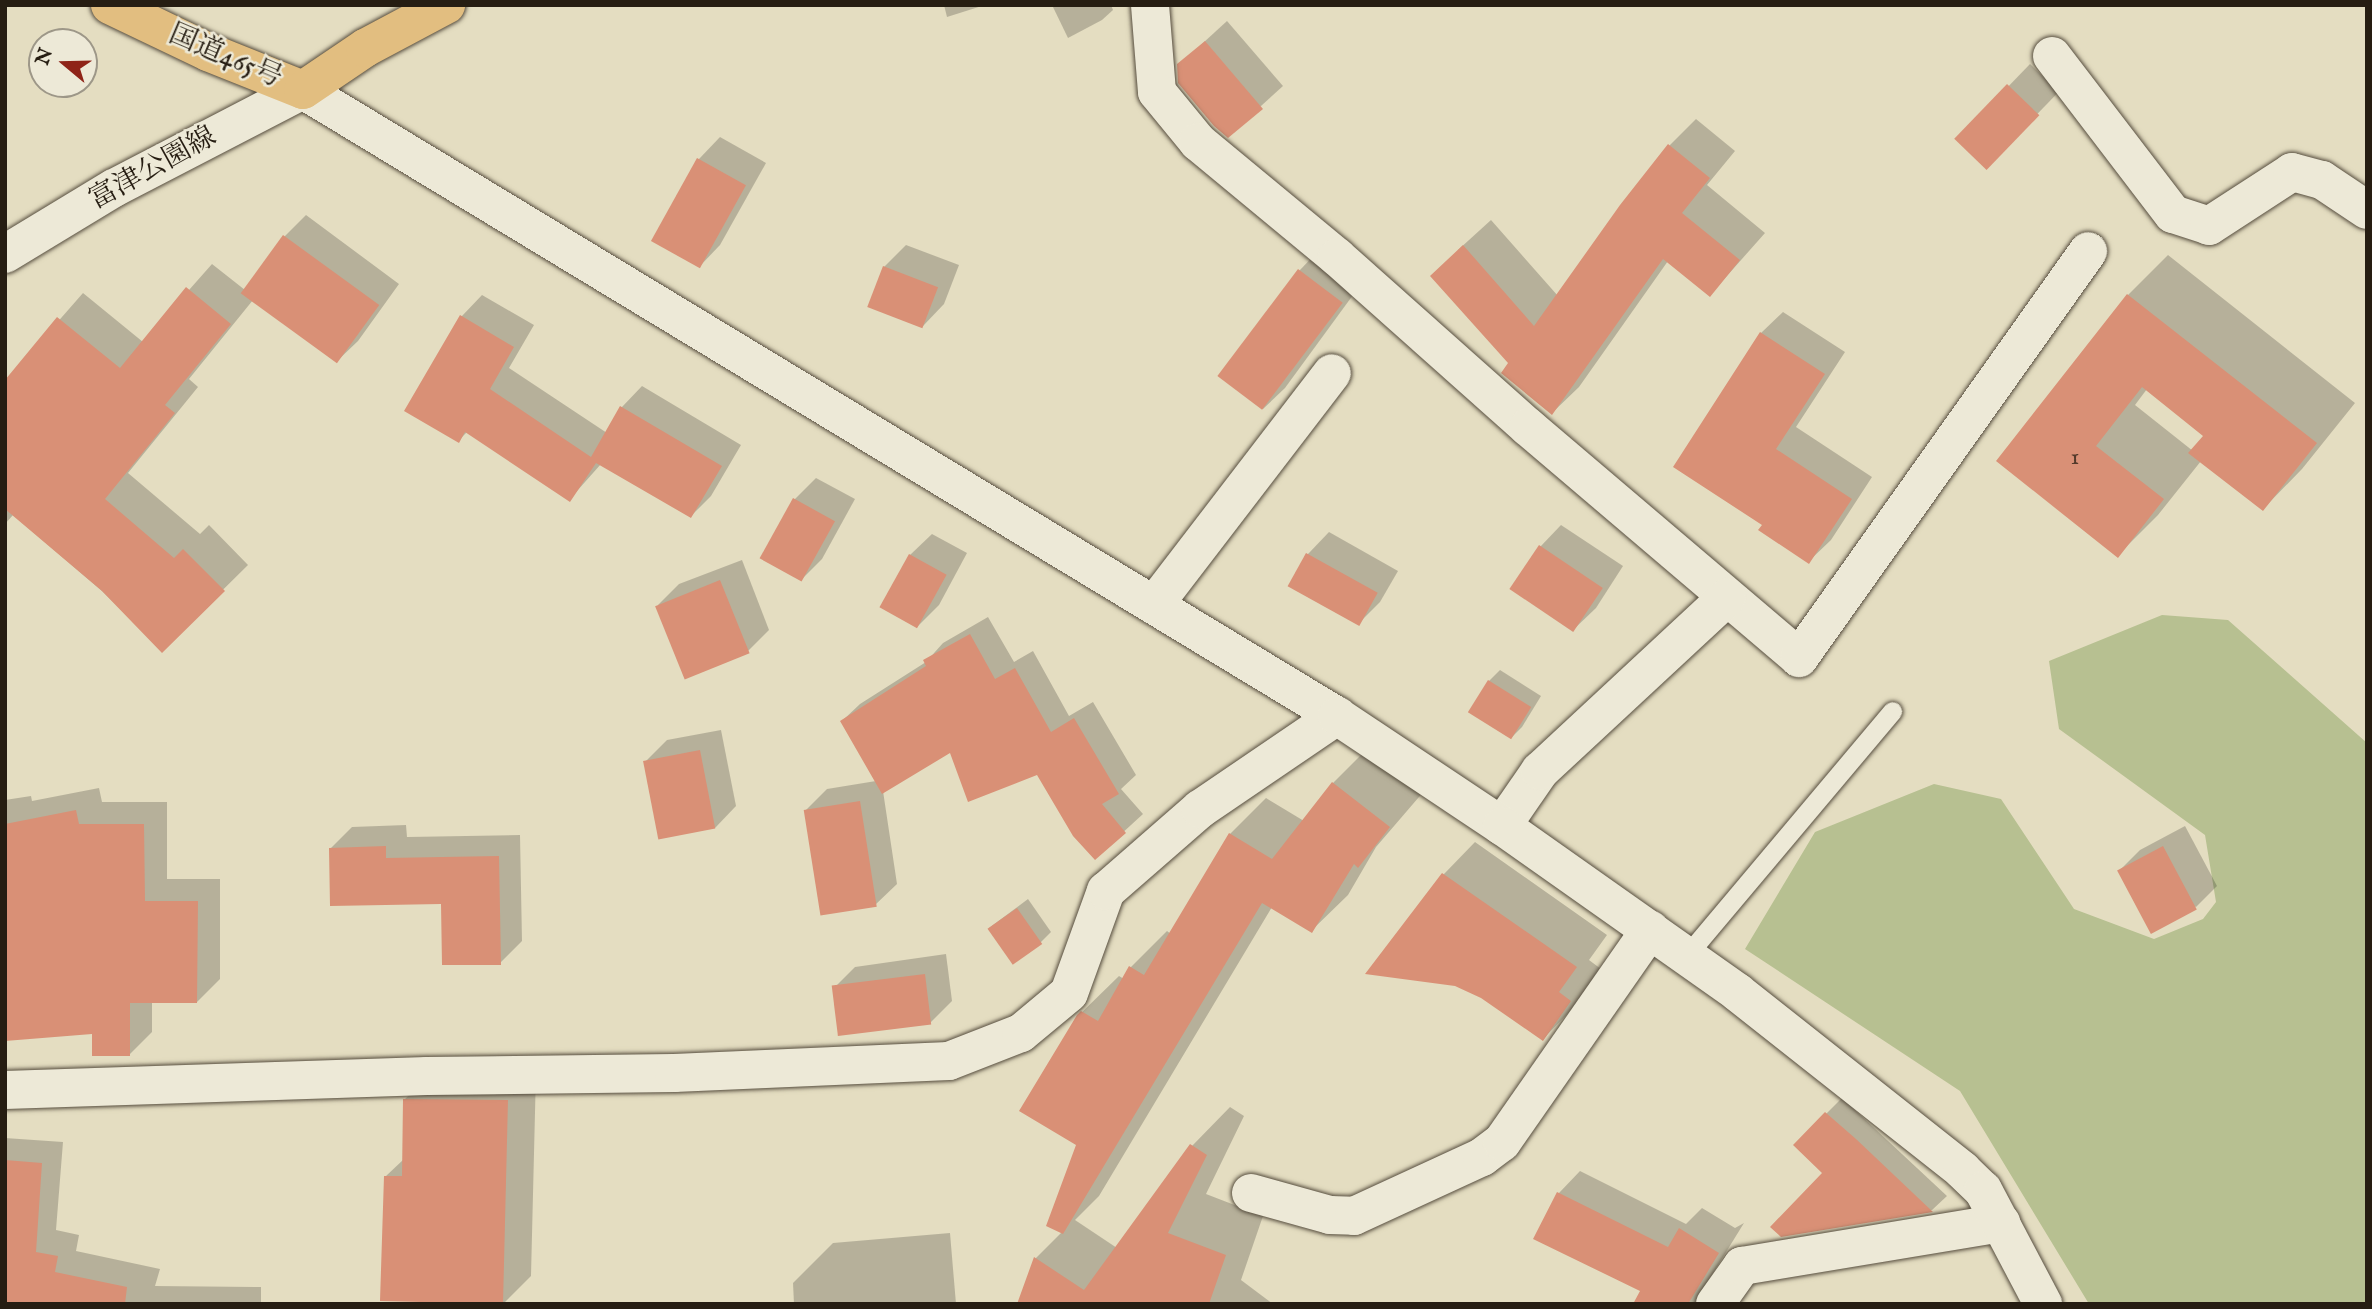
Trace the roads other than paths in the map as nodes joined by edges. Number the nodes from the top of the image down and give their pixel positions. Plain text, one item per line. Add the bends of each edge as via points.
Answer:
1 (110, 5) edge
2 (446, 5) edge
3 (1150, 5) edge
4 (2052, 56) dead end
5 (303, 90) junction
6 (2367, 210) edge
7 (2088, 251) dead end
8 (5, 254) edge
9 (1332, 373) dead end
10 (1727, 597) junction
11 (1154, 605) junction
12 (1892, 711) dead end
13 (1337, 716) junction
14 (1503, 826) junction
15 (1650, 930) junction
16 (1686, 956) junction
17 (5, 1090) edge
18 (1251, 1193) dead end
19 (2001, 1223) junction
20 (1715, 1304) edge
21 (2043, 1304) edge

1 - 5 highway, 国道465号 via 208,52
2 - 5 highway, 国道465号 via 365,48
3 - 10 street via 1157,92 1198,142
4 - 6 street via 2173,214 2209,226 2292,172 2322,180
5 - 8 street, 富津公園線 via 114,188
5 - 11 street
7 - 10 street via 1799,658
9 - 11 street
10 - 14 street via 1540,771
11 - 13 street
12 - 16 lane
13 - 14 street
13 - 17 street via 1200,809 1106,891 1069,993 1021,1033 949,1061 674,1073
14 - 15 street
15 - 16 street
15 - 18 street via 1502,1142 1482,1157 1354,1216 1330,1215
16 - 19 street via 1962,1170 1983,1189
19 - 20 street via 1742,1266
19 - 21 street

